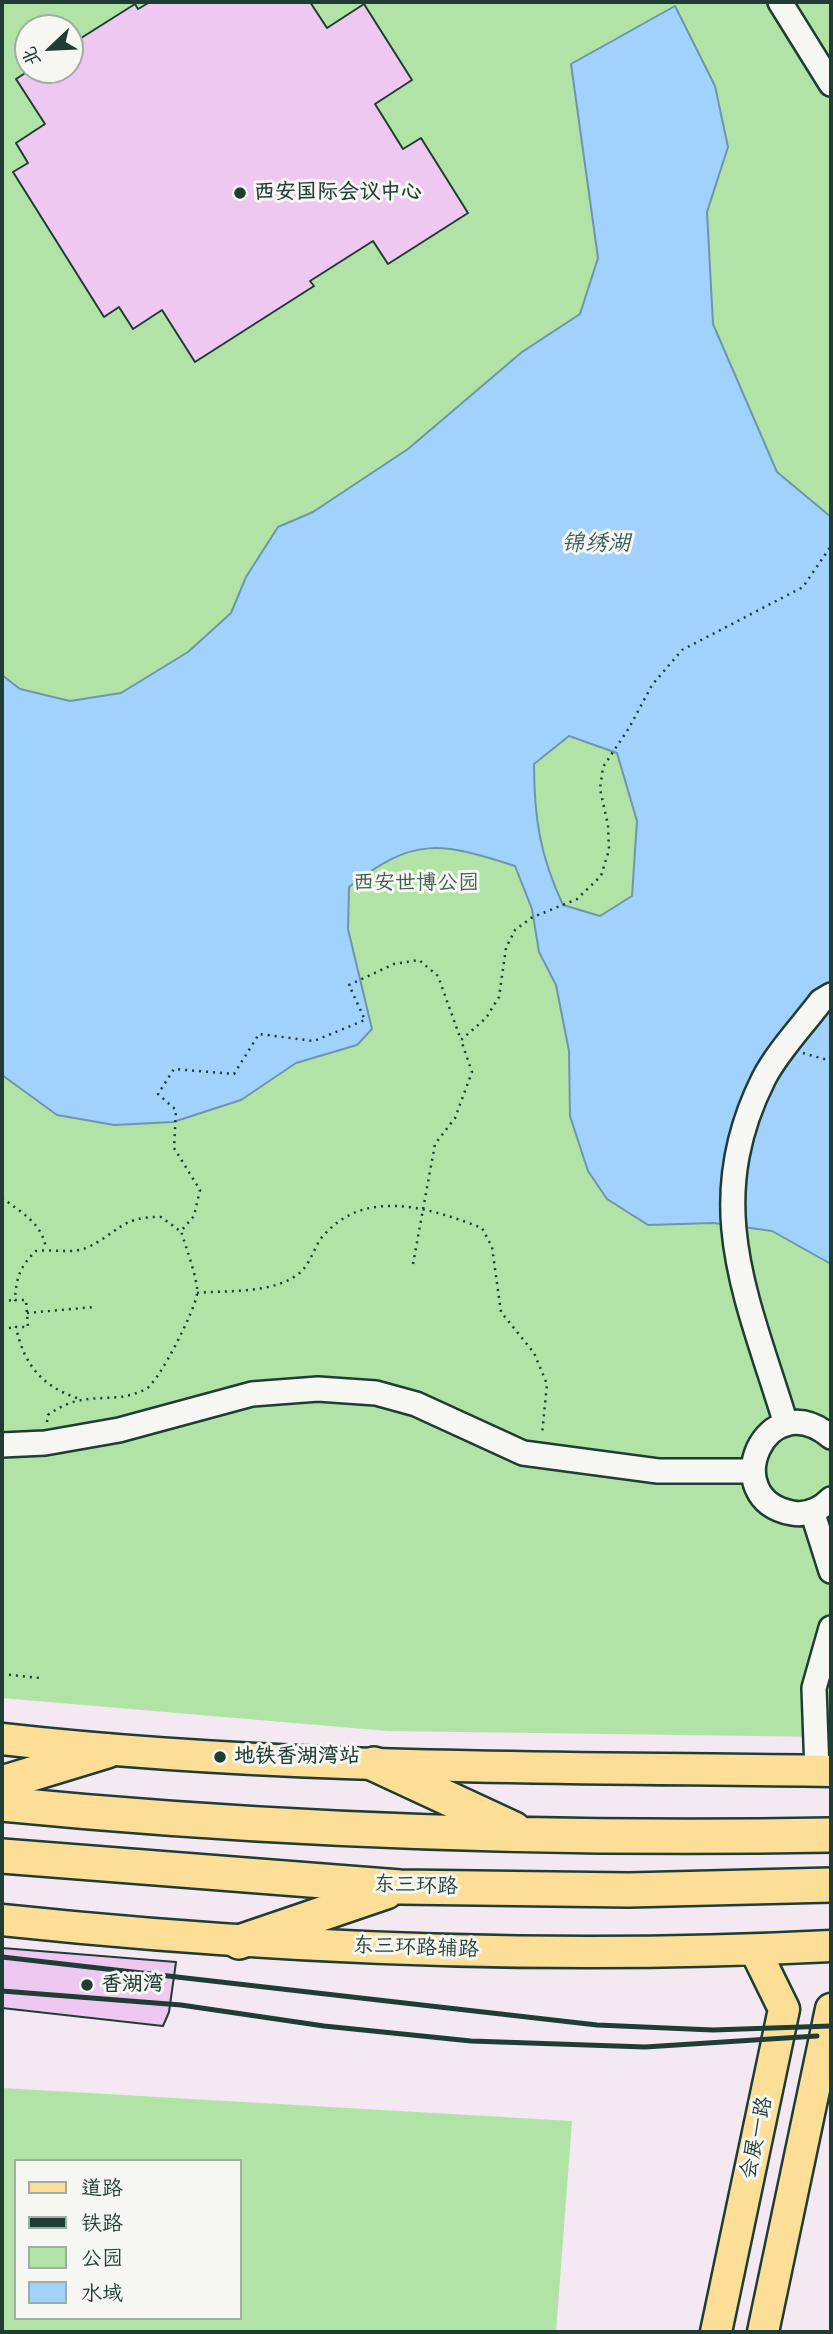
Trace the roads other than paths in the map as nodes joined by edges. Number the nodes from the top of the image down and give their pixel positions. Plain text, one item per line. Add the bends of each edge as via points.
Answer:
1 (786, 11) edge
2 (831, 84) edge
3 (831, 995) edge
4 (786, 1424) junction
5 (831, 1437) edge
6 (2, 1445) edge
7 (753, 1471) junction
8 (822, 1505) edge
9 (831, 1571) edge
10 (831, 1628) edge
11 (2, 1739) edge
12 (107, 1751) junction
13 (374, 1764) junction
14 (824, 1771) edge
15 (2, 1783) edge
16 (2, 1804) edge
17 (831, 1835) edge
18 (528, 1836) junction
19 (2, 1856) edge
20 (831, 1885) edge
21 (400, 1886) junction
22 (2, 1920) edge
23 (239, 1942) junction
24 (831, 1946) edge
25 (755, 1950) junction
26 (831, 2010) edge
27 (716, 2332) edge
28 (763, 2332) edge

1 - 2 lane
3 - 4 lane via 821,1001 765,1076 741,1129 730,1196 735,1257
4 - 5 lane via 806,1423
4 - 7 lane via 765,1436 756,1449
6 - 7 lane via 45,1443 118,1430 252,1394 318,1389 376,1393 416,1404 523,1453 658,1471
7 - 8 lane via 760,1493 770,1504 798,1514
8 - 9 lane
10 - 14 lane via 814,1688
11 - 12 main road
12 - 13 main road
12 - 15 highway
13 - 14 main road
13 - 18 highway
16 - 18 highway via 175,1821
17 - 18 highway
19 - 21 highway, 东三环路
20 - 21 highway, 东三环路 via 629,1890
21 - 23 highway
22 - 23 main road, 东三环路辅路
23 - 25 main road, 东三环路辅路 via 603,1953
24 - 25 main road, 东三环路辅路
25 - 27 main road, 会展一路 via 784,2009
26 - 28 main road

